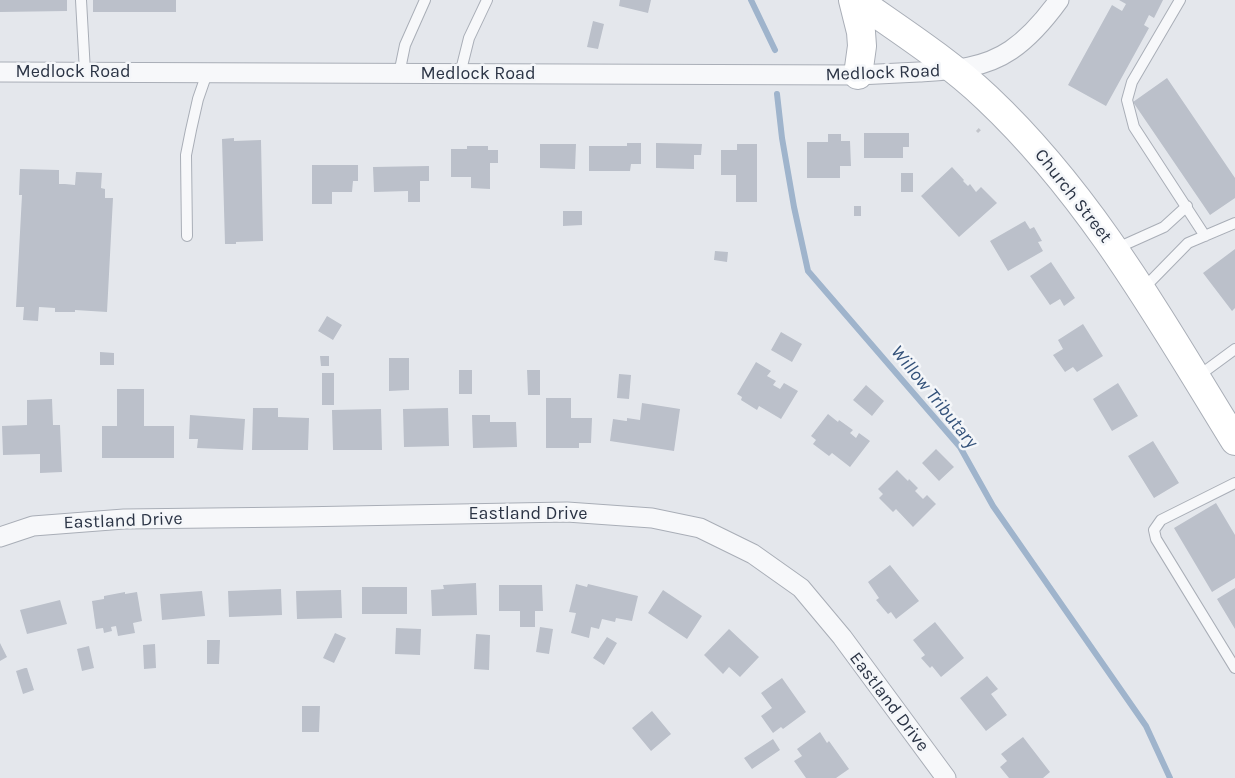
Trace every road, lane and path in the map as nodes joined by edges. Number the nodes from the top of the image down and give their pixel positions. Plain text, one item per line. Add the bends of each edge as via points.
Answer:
1 (81, 0) edge
2 (425, 0) edge
3 (487, 0) edge
4 (855, 0) edge
5 (1060, 0) edge
6 (1180, 0) edge
7 (955, 70) junction
8 (0, 72) edge
9 (85, 72) junction
10 (207, 73) junction
11 (399, 74) junction
12 (460, 74) junction
13 (858, 75) junction
14 (981, 128) dead end
15 (977, 132) dead end
16 (1186, 206) junction
17 (1235, 223) edge
18 (187, 236) dead end
19 (1206, 236) junction
20 (1114, 249) junction
21 (1142, 290) junction
22 (1235, 349) edge
23 (1196, 378) junction
24 (1233, 433) edge
25 (1235, 484) edge
26 (0, 537) edge
27 (1235, 668) edge
28 (946, 778) edge

1 - 9 lane
2 - 11 lane via 405,45
3 - 12 lane via 469,38
4 - 7 main road, Church Street
4 - 13 main road via 862,46
5 - 7 street, Medlock Road via 1047,17 1012,49 974,67
6 - 16 lane via 1132,82 1127,100 1134,127
7 - 13 street, Medlock Road
7 - 20 main road, Church Street via 1046,159
8 - 9 street, Medlock Road
9 - 10 street, Medlock Road
10 - 11 street, Medlock Road
10 - 18 lane via 186,155
11 - 12 street, Medlock Road
12 - 13 street, Medlock Road
14 - 15 path
16 - 19 lane
16 - 20 lane via 1164,227
17 - 19 lane
19 - 21 lane via 1188,243
20 - 21 main road, Church Street
21 - 23 main road, Church Street
22 - 23 lane
23 - 24 main road, Church Street
25 - 27 lane via 1161,520 1154,530 1156,539
26 - 28 street, Eastland Drive via 33,526 124,519 568,512 652,518 700,528 753,554 801,588 842,637

